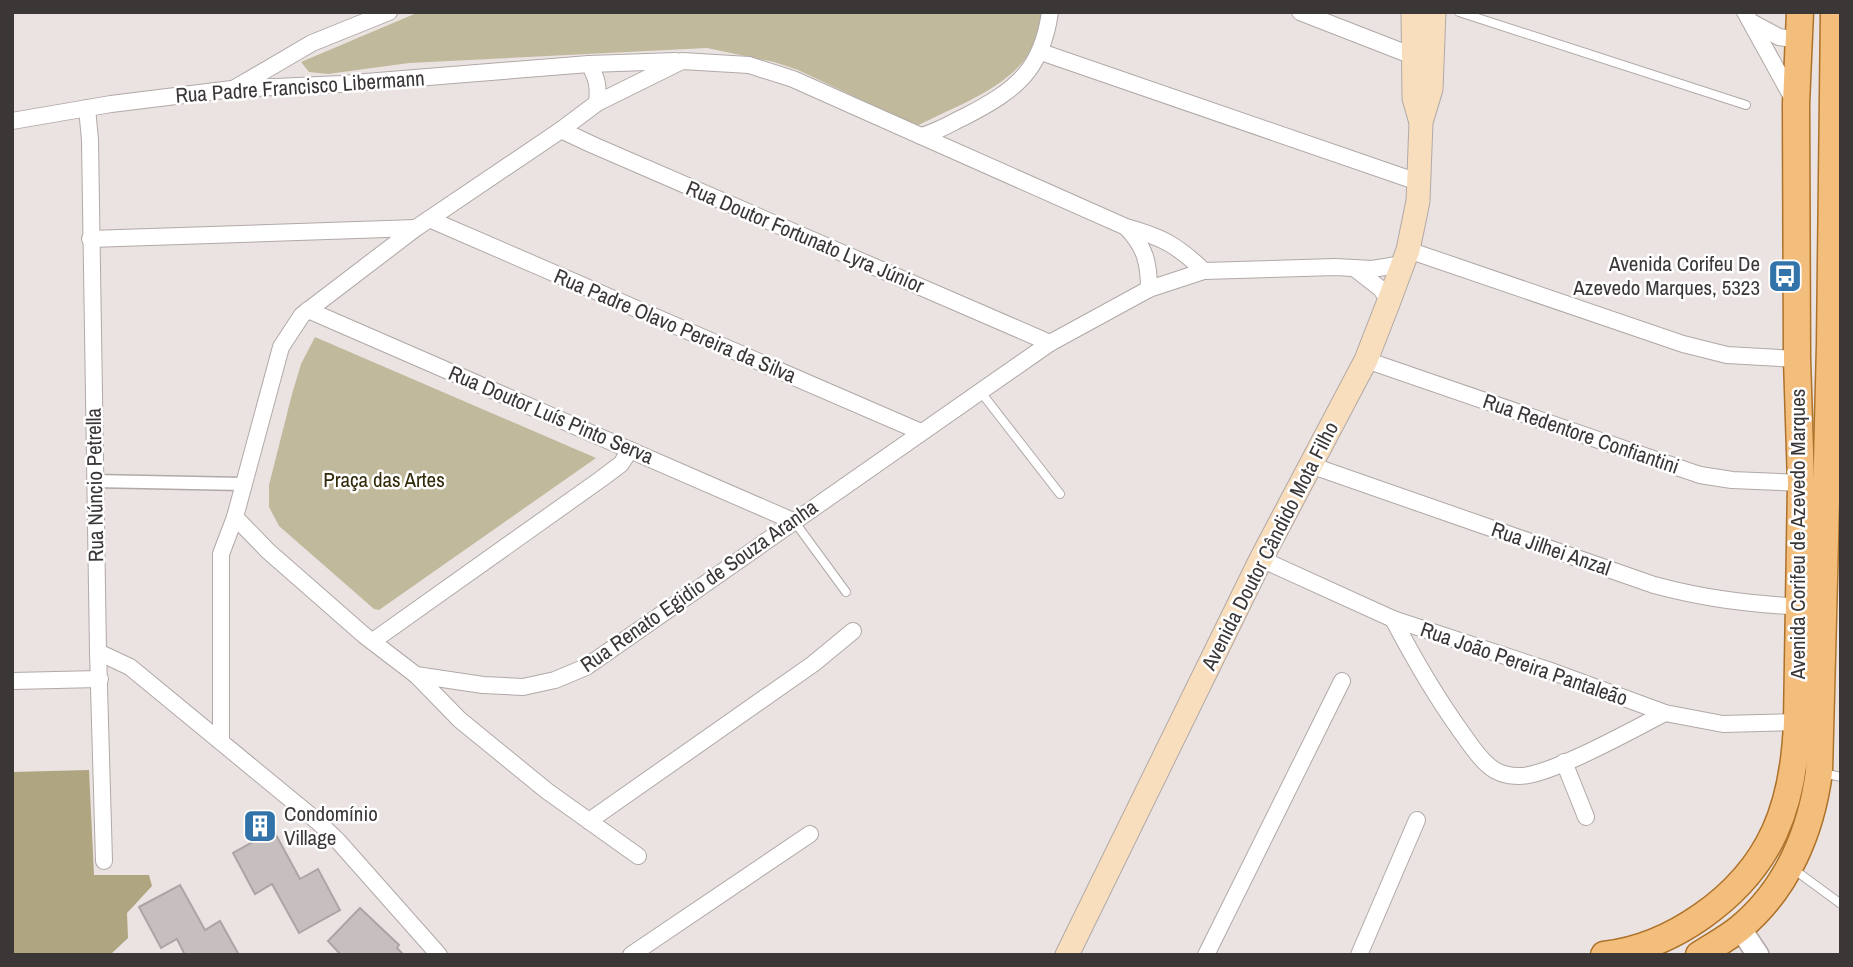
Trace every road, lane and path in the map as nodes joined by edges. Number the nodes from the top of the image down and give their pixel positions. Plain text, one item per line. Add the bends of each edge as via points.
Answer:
1 (389, 12) edge
2 (1051, 12) edge
3 (1300, 12) edge
4 (1413, 12) edge
5 (1434, 12) edge
6 (1459, 12) edge
7 (1800, 12) edge
8 (1834, 12) edge
9 (1749, 18) edge
10 (1798, 40) junction
11 (1041, 52) junction
12 (1413, 56) junction
13 (682, 61) junction
14 (611, 63) junction
15 (589, 64) junction
16 (232, 89) junction
17 (614, 93) junction
18 (597, 103) junction
19 (1746, 104) dead end
20 (1796, 104) junction
21 (87, 108) junction
22 (12, 121) edge
23 (1421, 122) junction
24 (561, 130) junction
25 (921, 136) junction
26 (1418, 182) junction
27 (1837, 202) edge
28 (423, 223) junction
29 (1126, 227) junction
30 (90, 239) junction
31 (1406, 257) junction
32 (1352, 267) junction
33 (1204, 271) junction
34 (1149, 289) junction
35 (1389, 301) junction
36 (308, 310) junction
37 (1835, 340) edge
38 (1050, 343) junction
39 (1797, 359) junction
40 (1366, 360) junction
41 (980, 391) junction
42 (921, 432) junction
43 (630, 450) junction
44 (1310, 466) junction
45 (94, 481) junction
46 (1801, 483) junction
47 (243, 484) junction
48 (1060, 494) dead end
49 (235, 517) junction
50 (793, 521) junction
51 (1261, 559) junction
52 (846, 592) dead end
53 (1799, 607) junction
54 (1393, 619) junction
55 (853, 631) dead end
56 (373, 641) junction
57 (97, 652) junction
58 (416, 675) junction
59 (100, 679) junction
60 (12, 681) edge
61 (1342, 681) dead end
62 (1832, 686) edge
63 (1665, 713) junction
64 (1797, 722) junction
65 (221, 742) junction
66 (1564, 762) junction
67 (1830, 775) edge
68 (1586, 817) dead end
69 (1417, 820) dead end
70 (589, 821) junction
71 (810, 834) dead end
72 (638, 856) dead end
73 (104, 861) dead end
74 (1790, 867) junction
75 (1841, 904) edge
76 (1740, 928) junction
77 (439, 955) edge
78 (631, 955) edge
79 (1067, 955) edge
80 (1206, 955) edge
81 (1360, 955) edge
82 (1604, 955) edge
83 (1699, 955) edge
84 (1758, 955) edge

1 - 16 street via 312,43
2 - 11 street
3 - 12 street
4 - 12 main road, Avenida Doutor Cândido Mota Filho
5 - 23 main road, Avenida Doutor Cândido Mota Filho via 1432,80
6 - 19 lane
7 - 10 main road, Avenida Corifeu de Azevedo Marques
8 - 27 main road, Avenida Corifeu de Azevedo Marques
9 - 10 street via 1779,37
9 - 20 street
10 - 20 main road, Avenida Corifeu de Azevedo Marques
11 - 25 street via 1029,72 996,101
11 - 26 street
12 - 23 main road, Avenida Doutor Cândido Mota Filho via 1414,98
13 - 14 street, Rua Padre Francisco Libermann
13 - 17 street
13 - 25 street via 749,65 782,75
14 - 15 street, Rua Padre Francisco Libermann
14 - 17 street
15 - 16 street, Rua Padre Francisco Libermann
15 - 18 street via 597,79
16 - 21 street, Rua Padre Francisco Libermann
17 - 18 street
18 - 24 street
20 - 39 main road, Avenida Corifeu de Azevedo Marques
21 - 22 street, Rua Padre Francisco Libermann
21 - 30 street, Rua Núncio Petrella
23 - 26 main road, Avenida Doutor Cândido Mota Filho
24 - 28 street
24 - 38 street, Rua Doutor Fortunato Lyra Júnior
25 - 29 street
26 - 31 main road, Avenida Doutor Cândido Mota Filho
27 - 37 main road, Avenida Corifeu de Azevedo Marques
28 - 30 street
28 - 36 street
28 - 42 street, Rua Padre Olavo Pereira da Silva
29 - 33 street via 1176,246
29 - 34 street via 1147,257
30 - 45 street, Rua Núncio Petrella
31 - 32 street, Rua Renato Egidio de Souza Aranha via 1385,269
31 - 35 main road, Avenida Doutor Cândido Mota Filho
31 - 39 street via 1683,344 1727,355
32 - 33 street, Rua Renato Egidio de Souza Aranha
32 - 35 street
33 - 34 street, Rua Renato Egidio de Souza Aranha
34 - 38 street, Rua Renato Egidio de Souza Aranha
35 - 40 main road, Avenida Doutor Cândido Mota Filho
36 - 43 street, Rua Doutor Luís Pinto Serva
36 - 47 street via 281,347
37 - 62 main road, Avenida Corifeu de Azevedo Marques
38 - 41 street, Rua Renato Egidio de Souza Aranha
39 - 46 main road, Avenida Corifeu de Azevedo Marques
40 - 44 main road, Avenida Doutor Cândido Mota Filho
40 - 46 street, Rua Redentore Confiantini via 1700,475
41 - 42 street, Rua Renato Egidio de Souza Aranha
41 - 48 lane
42 - 50 street, Rua Renato Egidio de Souza Aranha
43 - 50 street, Rua Doutor Luís Pinto Serva
43 - 56 street via 621,464 601,479
44 - 51 main road, Avenida Doutor Cândido Mota Filho
44 - 53 street, Rua Jilhei Anzal via 1654,585 1734,603
45 - 47 street
45 - 57 street, Rua Núncio Petrella
46 - 53 main road, Avenida Corifeu de Azevedo Marques
47 - 49 street
49 - 56 street, Rua Renato Egidio de Souza Aranha
49 - 65 street via 221,554
50 - 52 lane
50 - 58 street, Rua Renato Egidio de Souza Aranha via 586,667 555,680 523,687
51 - 54 street, Rua João Pereira Pantaleão
51 - 79 main road, Avenida Doutor Cândido Mota Filho
53 - 64 main road, Avenida Corifeu de Azevedo Marques
54 - 63 street, Rua João Pereira Pantaleão
54 - 66 street via 1420,671 1490,767 1519,776
55 - 70 street
56 - 58 street, Rua Renato Egidio de Souza Aranha
57 - 59 street, Rua Núncio Petrella
57 - 65 street via 130,667
58 - 70 street via 460,720
59 - 60 street
59 - 73 street, Rua Núncio Petrella
61 - 80 street
62 - 67 main road, Avenida Corifeu de Azevedo Marques
63 - 64 street, Rua João Pereira Pantaleão via 1723,724
63 - 66 street
64 - 82 main road, Avenida Corifeu de Azevedo Marques via 1787,799 1759,863 1731,893 1686,928 1657,943
65 - 77 street via 338,841
66 - 68 street
67 - 74 main road, Avenida Corifeu de Azevedo Marques
69 - 81 street
70 - 72 street
71 - 78 street
74 - 75 lane
74 - 76 main road, Avenida Corifeu de Azevedo Marques via 1776,891
76 - 83 main road, Avenida Corifeu de Azevedo Marques
76 - 84 street

